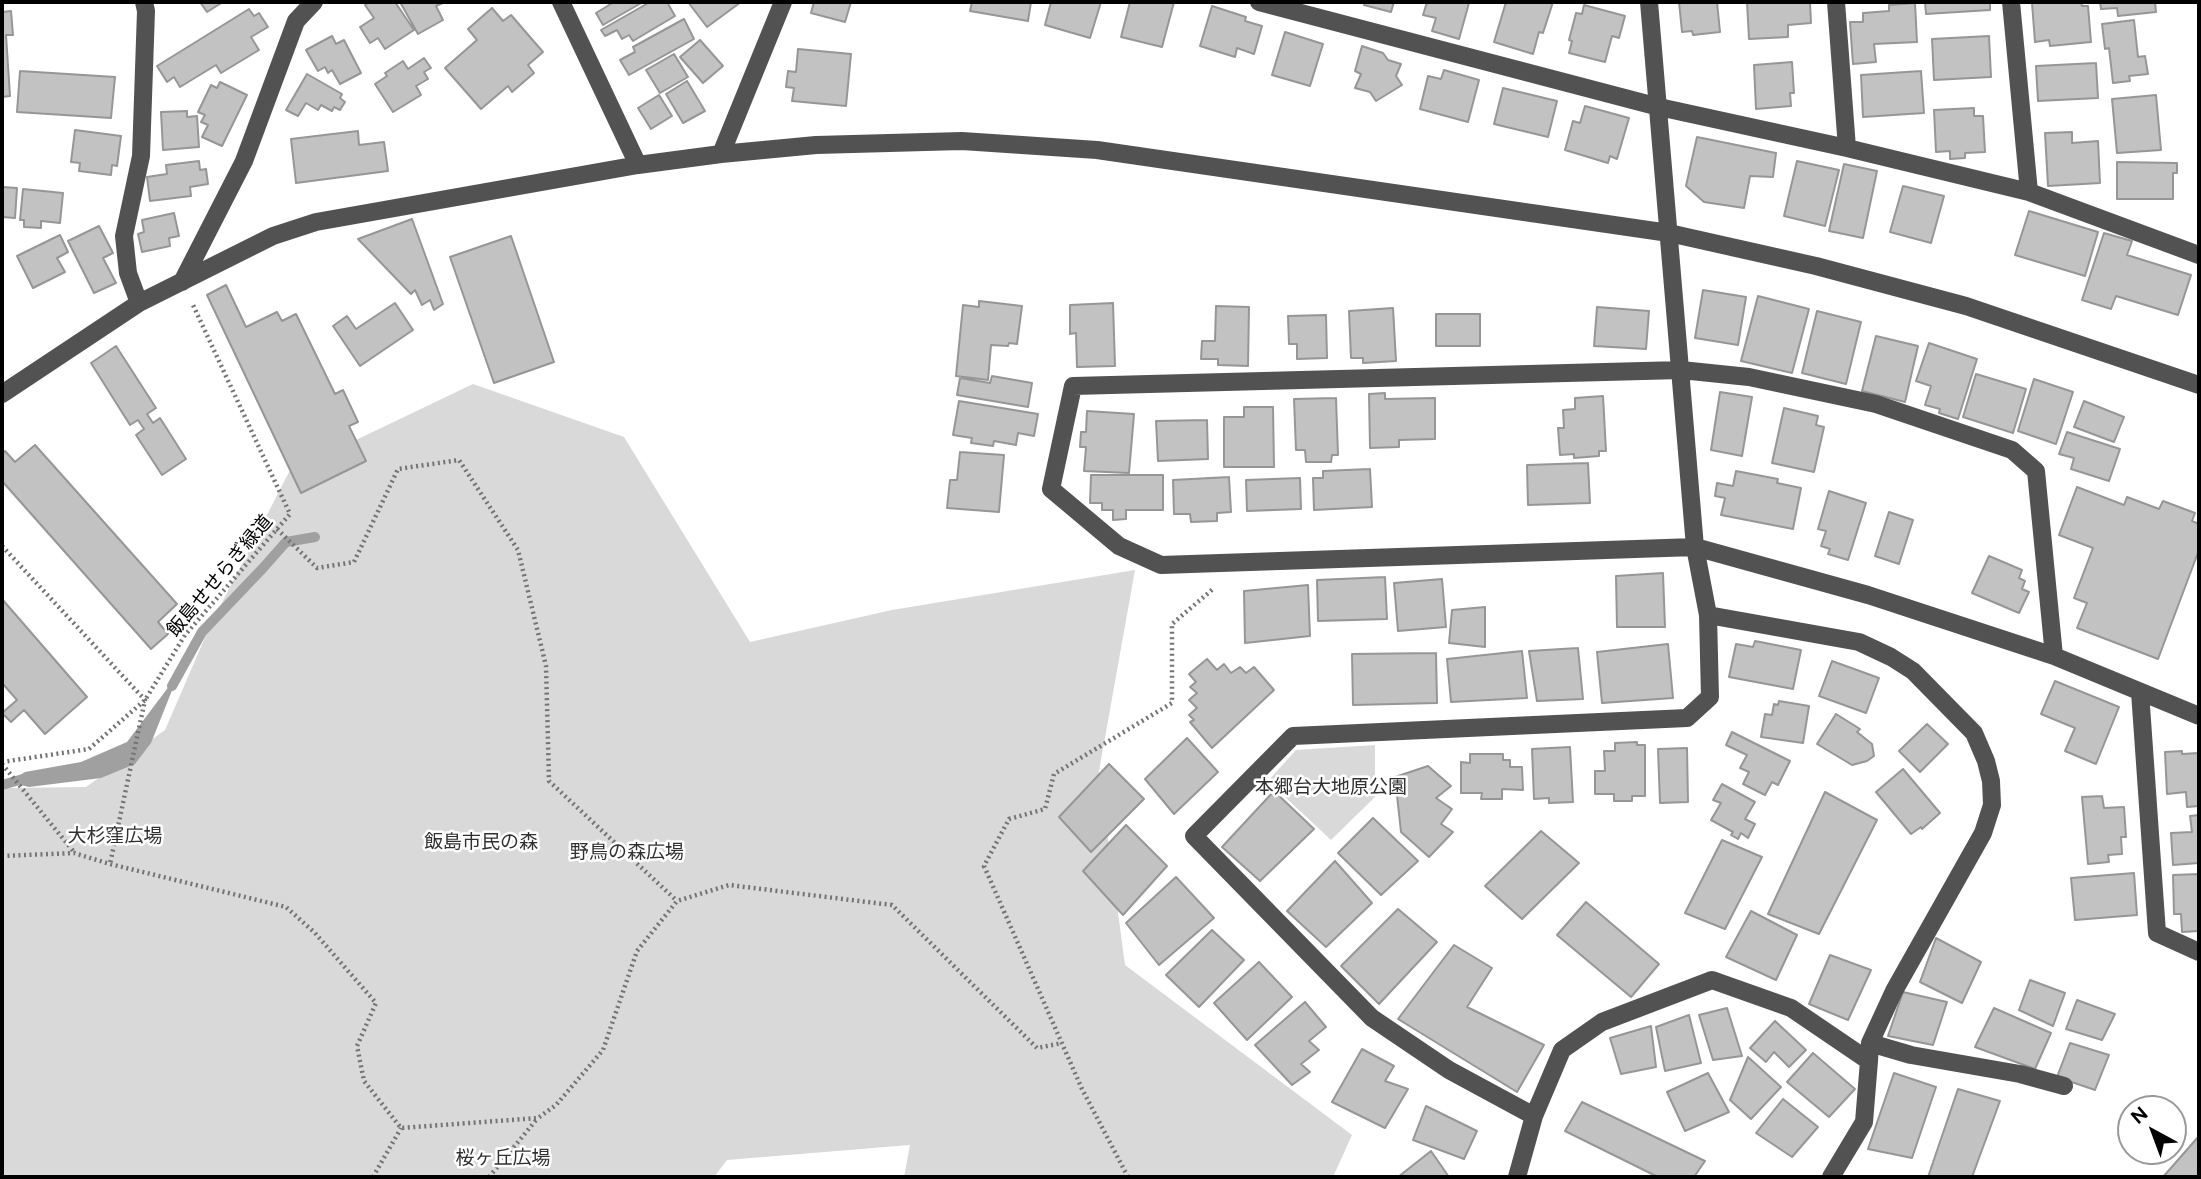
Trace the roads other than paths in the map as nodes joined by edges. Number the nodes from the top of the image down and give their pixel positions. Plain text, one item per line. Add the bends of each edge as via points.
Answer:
1 (144, 2) edge
2 (294, 2) edge
3 (314, 2) edge
4 (561, 2) edge
5 (782, 2) edge
6 (1259, 2) edge
7 (1649, 2) edge
8 (1836, 2) edge
9 (2011, 2) edge
10 (296, 21) junction
11 (1659, 107) junction
12 (1847, 148) junction
13 (721, 154) junction
14 (638, 165) junction
15 (2029, 192) junction
16 (1669, 233) junction
17 (2199, 255) edge
18 (182, 282) junction
19 (139, 303) junction
20 (1681, 370) junction
21 (2199, 385) edge
22 (2, 394) edge
23 (1695, 547) junction
24 (1708, 615) junction
25 (2054, 656) junction
26 (2140, 692) junction
27 (2199, 716) edge
28 (2199, 952) edge
29 (1870, 1043) junction
30 (1869, 1061) junction
31 (2064, 1086) dead end
32 (1534, 1116) junction
33 (1516, 1176) edge
34 (1831, 1177) edge

1 - 19 street via 141,156 124,236 128,273
2 - 10 street
3 - 10 street
4 - 14 street
5 - 13 street
6 - 11 street
7 - 11 street
8 - 12 street
9 - 15 street
10 - 18 street via 244,161
11 - 12 street
11 - 16 street
12 - 15 street
13 - 14 street
13 - 16 street via 817,145 962,141 1097,150
14 - 18 street via 316,222 273,236
15 - 17 street
16 - 20 street
16 - 21 street via 1966,306
18 - 19 street
19 - 22 street
20 - 23 street
20 - 23 street via 1073,386 1051,489 1119,546 1161,565
20 - 25 street via 1749,377 1876,404 2012,450 2036,471
23 - 24 street
23 - 25 street via 1868,595
24 - 29 street via 1858,642 1891,657 1913,671 1974,733 1986,761 1992,805 1983,833 1894,991
24 - 32 street via 1710,697 1687,718 1293,736 1194,836 1373,1018 1449,1070
25 - 26 street
26 - 27 street
26 - 28 street via 2157,933
29 - 30 street
29 - 31 street
30 - 32 street via 1791,1008 1712,980 1602,1022 1562,1050
30 - 34 street via 1864,1122
32 - 33 street

